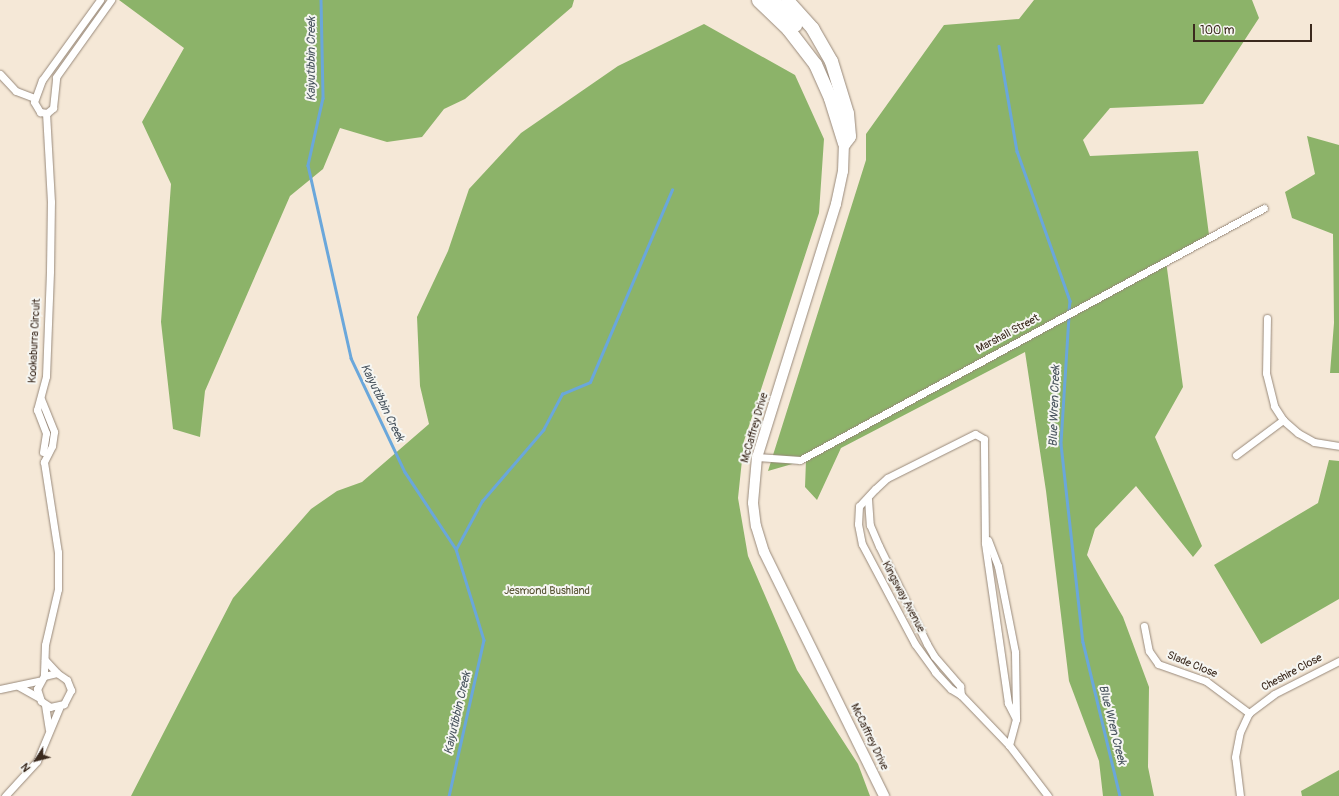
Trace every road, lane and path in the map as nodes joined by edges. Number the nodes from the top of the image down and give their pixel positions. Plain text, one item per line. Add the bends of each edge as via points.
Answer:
1 (100, 0) edge
2 (111, 0) edge
3 (758, 0) edge
4 (772, 0) edge
5 (787, 0) edge
6 (791, 0) edge
7 (798, 12) junction
8 (0, 74) edge
9 (36, 96) junction
10 (53, 97) junction
11 (46, 113) junction
12 (844, 143) junction
13 (1264, 208) dead end
14 (1267, 318) dead end
15 (1283, 420) junction
16 (1339, 446) edge
17 (1236, 455) dead end
18 (757, 457) junction
19 (868, 499) junction
20 (983, 527) junction
21 (1144, 626) dead end
22 (45, 659) junction
23 (1339, 662) edge
24 (57, 673) junction
25 (42, 679) junction
26 (18, 686) junction
27 (0, 689) edge
28 (961, 695) junction
29 (38, 697) junction
30 (45, 705) junction
31 (60, 706) junction
32 (1249, 713) junction
33 (1016, 719) junction
34 (49, 729) junction
35 (1009, 745) junction
36 (5, 796) edge
37 (884, 796) edge
38 (1048, 796) edge
39 (1240, 796) edge

1 - 9 street via 52,63
2 - 10 street via 56,77
3 - 12 highway via 788,29 815,64 830,98
4 - 12 highway via 802,35 822,67 834,97
5 - 7 highway
6 - 7 highway
7 - 12 highway via 824,47 838,79 847,113 849,136
8 - 9 street via 16,91
9 - 10 street via 46,92
9 - 11 street via 36,109
10 - 11 street via 54,107
11 - 22 street, Kookaburra Circuit via 51,237 46,376 37,410 47,436 43,452 51,449 44,462 59,571 56,607 45,645
12 - 18 main road, McCaffrey Drive via 843,171 836,204
13 - 18 street, Marshall Street via 800,460
14 - 15 street via 1268,388
15 - 16 street via 1306,438
15 - 17 street
18 - 37 main road, McCaffrey Drive via 753,503 756,526 764,552
19 - 20 street, Kingsway Avenue via 886,478 975,434 984,439
19 - 28 street, Kingsway Avenue via 870,525 879,546 930,650 960,686
19 - 28 street, Kingsway Avenue via 859,506 858,524 862,544 916,644 935,672 951,689
20 - 33 street, Kingsway Avenue via 1008,704
20 - 33 street, Kingsway Avenue via 998,566 1015,652
21 - 32 street, Slade Close via 1149,651 1158,664 1206,681
22 - 24 street
22 - 25 street
23 - 32 street, Cheshire Close via 1274,694
24 - 25 street
24 - 31 street via 67,680 71,690 68,700
25 - 26 street
25 - 29 street
26 - 27 street
26 - 29 street
28 - 35 street, Kingsway Avenue
29 - 30 street
30 - 31 street
30 - 34 street
31 - 34 street
32 - 39 street, Cheshire Close via 1240,732 1235,757
33 - 35 street, Kingsway Avenue
34 - 36 street via 42,752 31,770
35 - 38 street, Kingsway Avenue

